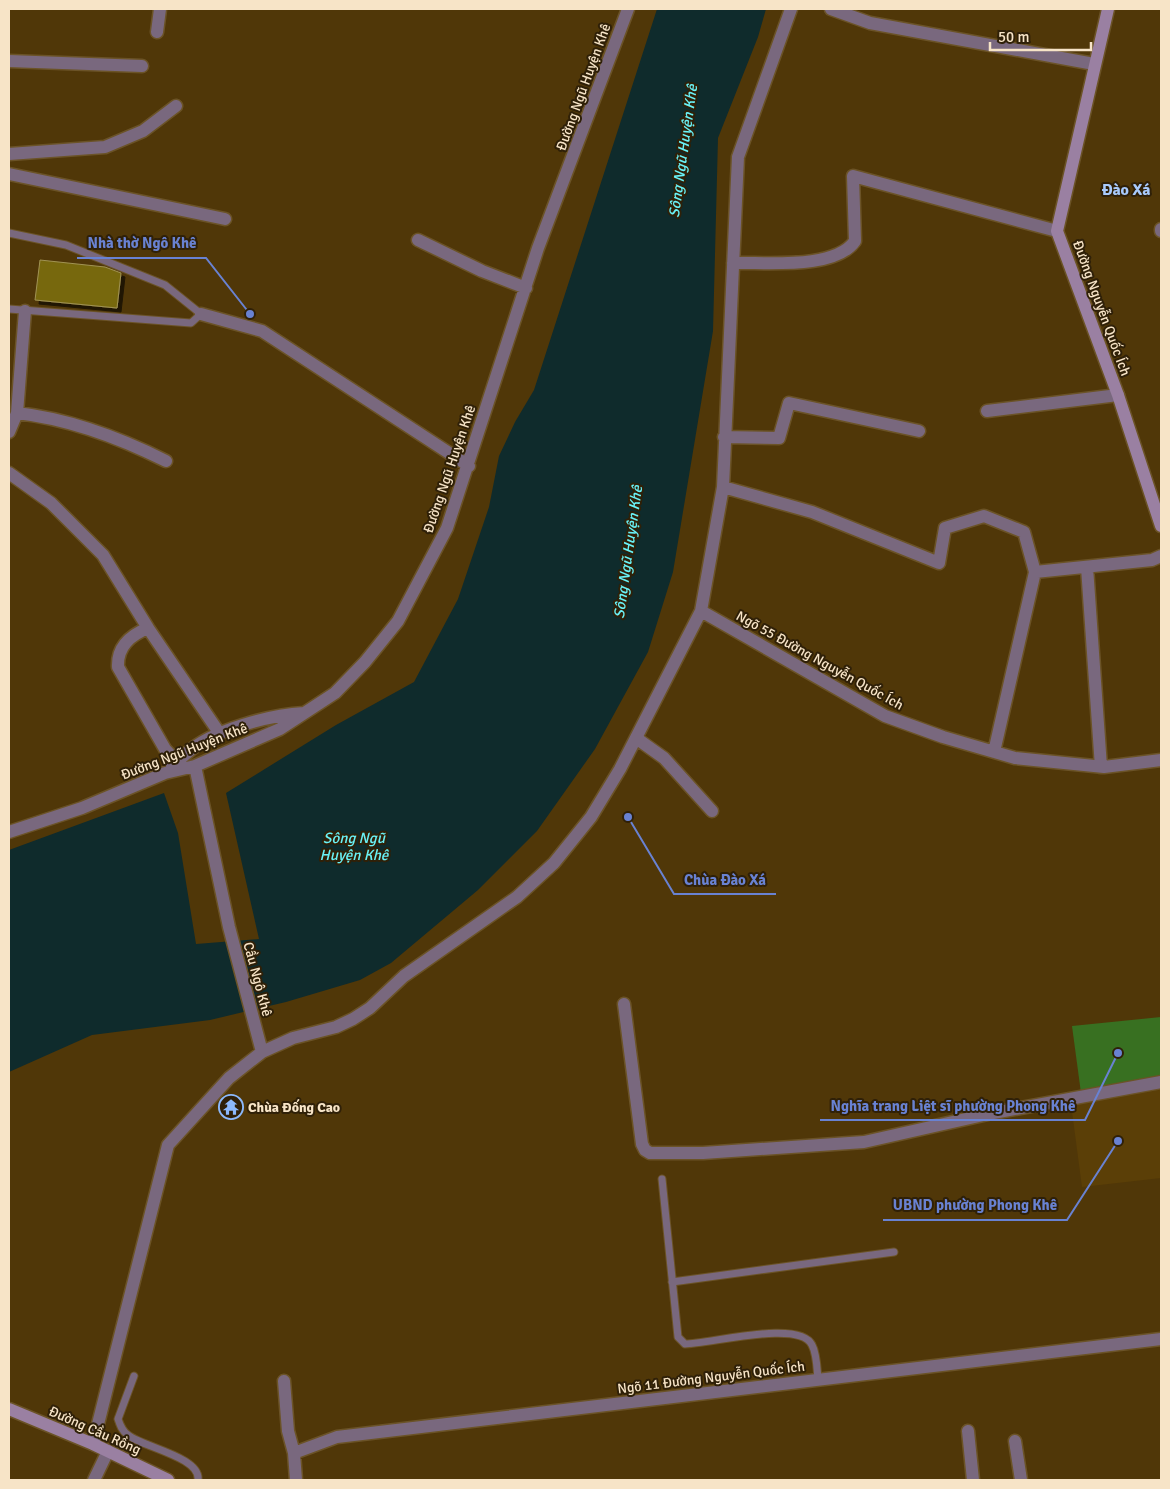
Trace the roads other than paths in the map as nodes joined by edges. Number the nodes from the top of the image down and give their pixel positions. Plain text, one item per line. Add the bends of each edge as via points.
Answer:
1 (160, 9) edge
2 (628, 9) edge
3 (791, 9) edge
4 (831, 9) edge
5 (1108, 9) edge
6 (157, 32) dead end
7 (9, 60) edge
8 (1094, 64) junction
9 (142, 66) dead end
10 (176, 106) dead end
11 (9, 154) edge
12 (9, 174) edge
13 (225, 219) dead end
14 (1057, 231) junction
15 (9, 233) edge
16 (418, 240) dead end
17 (733, 263) junction
18 (526, 288) junction
19 (9, 310) edge
20 (25, 311) junction
21 (201, 314) junction
22 (1118, 396) junction
23 (987, 410) dead end
24 (17, 414) junction
25 (919, 431) dead end
26 (9, 432) edge
27 (724, 437) junction
28 (166, 460) dead end
29 (469, 466) junction
30 (9, 473) edge
31 (722, 488) junction
32 (1161, 526) edge
33 (1161, 556) edge
34 (1087, 567) junction
35 (1035, 572) junction
36 (701, 612) junction
37 (148, 628) junction
38 (304, 713) junction
39 (220, 734) junction
40 (636, 738) junction
41 (994, 752) junction
42 (1161, 760) edge
43 (177, 762) junction
44 (194, 766) junction
45 (1101, 767) junction
46 (164, 773) junction
47 (712, 811) dead end
48 (9, 832) edge
49 (624, 1004) dead end
50 (262, 1052) junction
51 (1161, 1082) edge
52 (662, 1179) dead end
53 (894, 1252) dead end
54 (672, 1282) junction
55 (1161, 1339) edge
56 (134, 1376) dead end
57 (818, 1380) junction
58 (284, 1381) dead end
59 (9, 1408) edge
60 (968, 1431) dead end
61 (1015, 1441) dead end
62 (94, 1444) junction
63 (108, 1451) junction
64 (294, 1453) junction
65 (94, 1480) edge
66 (168, 1480) edge
67 (198, 1480) edge
68 (296, 1480) edge
69 (973, 1480) edge
70 (1021, 1480) edge

1 - 6 street
2 - 18 street, Đường Ngũ Huyện Khê
3 - 17 street via 738,158
4 - 8 street via 870,23
5 - 8 street, Đường Nguyễn Quốc Ích
7 - 9 street
8 - 14 street, Đường Nguyễn Quốc Ích
10 - 11 street via 143,131 105,147
12 - 13 street
14 - 17 street via 853,176 855,241 842,253 808,261
14 - 22 street, Đường Nguyễn Quốc Ích
15 - 21 lane via 66,245 156,281
16 - 18 street
17 - 27 street
18 - 29 street, Đường Ngũ Huyện Khê
19 - 20 lane
20 - 21 lane via 190,323
20 - 24 street
21 - 29 street via 262,332
22 - 23 street
22 - 32 street, Đường Nguyễn Quốc Ích
24 - 26 street
24 - 28 street via 99,431
25 - 27 street via 789,403 779,438
27 - 31 street
29 - 38 street, Đường Ngũ Huyện Khê via 447,528 398,622 335,693
30 - 37 street via 51,503 103,555
31 - 35 street via 812,512 939,563 945,528 984,516 1024,532
31 - 36 street
33 - 34 street via 1152,560
34 - 35 street
34 - 45 street
35 - 41 street
36 - 40 street
36 - 41 street, Ngõ 55 Đường Nguyễn Quốc Ích via 886,716
37 - 39 street
37 - 43 street via 124,644 117,658 118,667 165,749
38 - 39 street via 282,715
38 - 44 street, Đường Ngũ Huyện Khê via 280,729
39 - 43 street via 186,753
40 - 47 street via 664,758
40 - 50 street via 591,817 554,863 517,897 404,976 353,1020 293,1038
41 - 45 street, Ngõ 55 Đường Nguyễn Quốc Ích via 1015,758
42 - 45 street, Ngõ 55 Đường Nguyễn Quốc Ích
43 - 46 street
44 - 46 street, Đường Ngũ Huyện Khê
44 - 50 street, Cầu Ngô Khê via 229,927
46 - 48 street, Đường Ngũ Huyện Khê via 82,808
49 - 51 street via 642,1144 650,1152 703,1153 864,1142 988,1114
50 - 62 street via 229,1078 168,1146
52 - 54 lane
53 - 54 lane
54 - 57 lane via 678,1337 685,1344 796,1333 808,1339 813,1346
55 - 57 street, Ngõ 11 Đường Nguyễn Quốc Ích
56 - 67 lane via 118,1419 120,1427 149,1446 174,1454 193,1468
57 - 64 street, Ngõ 11 Đường Nguyễn Quốc Ích via 337,1437
58 - 64 street via 288,1431
59 - 62 street, Đường Cầu Rồng
60 - 69 street
61 - 70 street
62 - 63 street, Đường Cầu Rồng
63 - 65 street
63 - 66 street, Đường Cầu Rồng
64 - 68 street

